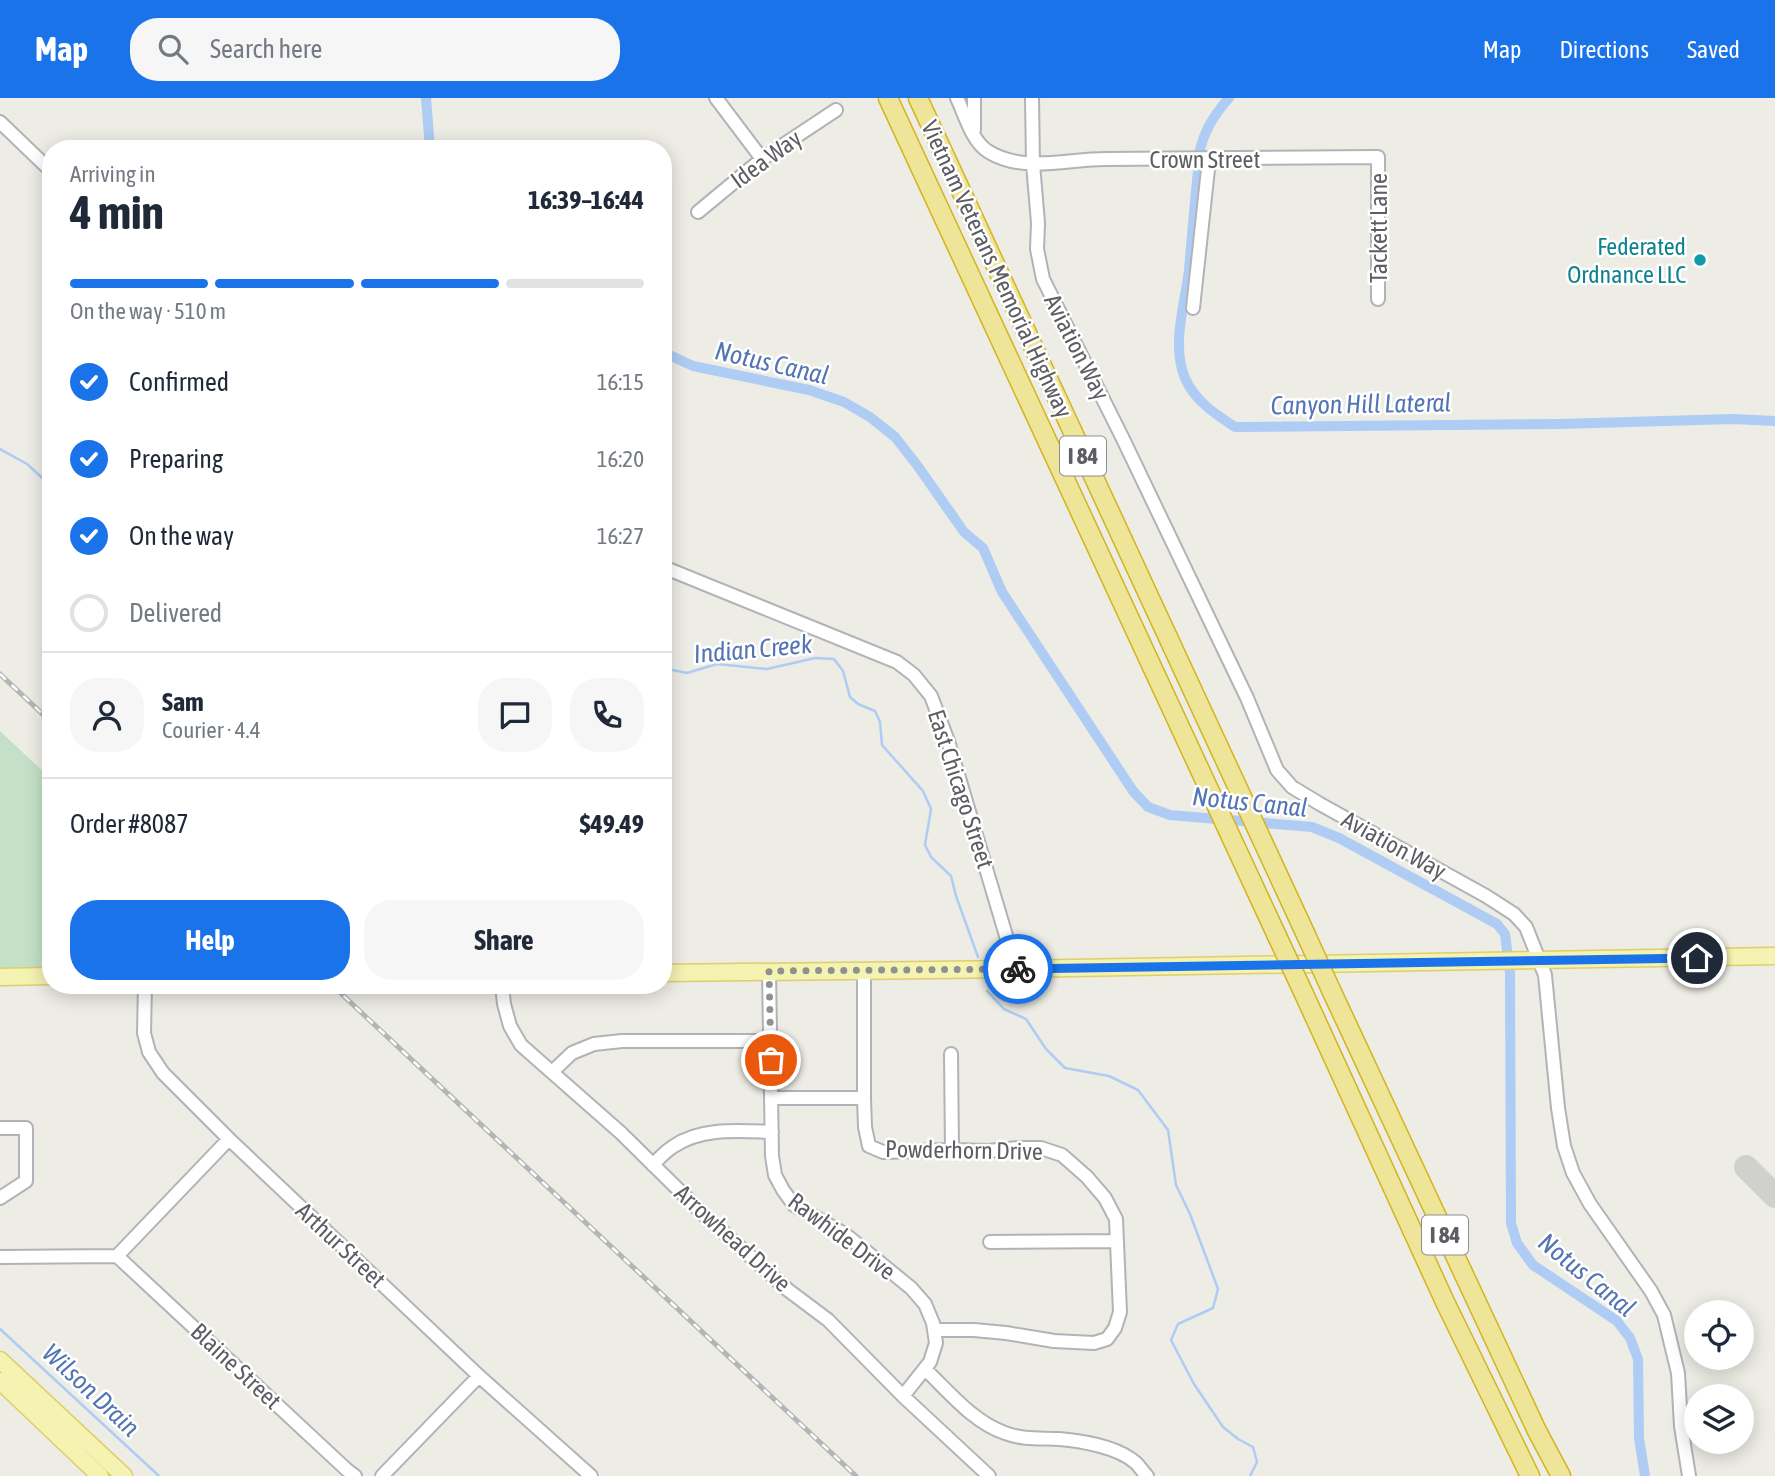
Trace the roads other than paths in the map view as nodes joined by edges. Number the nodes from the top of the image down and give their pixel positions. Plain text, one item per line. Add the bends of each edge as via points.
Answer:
1 (716, 98) edge
2 (888, 98) edge
3 (918, 98) edge
4 (957, 98) edge
5 (974, 98) edge
6 (1032, 98) edge
7 (836, 110) dead end
8 (0, 122) edge
9 (974, 134) junction
10 (1378, 157) joint
11 (762, 159) junction
12 (1209, 160) junction
13 (42, 162) edge
14 (1033, 164) junction
15 (698, 212) dead end
16 (1378, 299) dead end
17 (1193, 308) dead end
18 (672, 571) edge
19 (1775, 956) edge
20 (1540, 961) junction
21 (1016, 970) junction
22 (769, 971) junction
23 (864, 971) junction
24 (672, 972) edge
25 (0, 976) edge
26 (42, 976) edge
27 (145, 994) edge
28 (503, 994) edge
29 (770, 1041) junction
30 (951, 1054) dead end
31 (552, 1072) junction
32 (771, 1098) junction
33 (864, 1098) junction
34 (0, 1128) edge
35 (772, 1132) junction
36 (229, 1139) junction
37 (952, 1150) junction
38 (653, 1164) junction
39 (0, 1198) edge
40 (1117, 1241) junction
41 (990, 1242) dead end
42 (117, 1256) junction
43 (0, 1257) edge
44 (934, 1330) junction
45 (0, 1360) edge
46 (925, 1369) junction
47 (479, 1376) junction
48 (0, 1381) edge
49 (902, 1396) junction
50 (100, 1476) edge
51 (124, 1476) edge
52 (355, 1476) edge
53 (382, 1476) edge
54 (591, 1476) edge
55 (989, 1476) edge
56 (1146, 1476) edge
57 (1530, 1476) edge
58 (1561, 1476) edge
59 (1689, 1476) edge

1 - 11 street
2 - 57 highway, Vietnam Veterans Memorial Highway / I 84, bridge via 1445,1302
3 - 58 highway, Vietnam Veterans Memorial Highway / I 84, bridge
4 - 9 street
5 - 9 street
6 - 14 street, Aviation Way
7 - 11 street, Idea Way
8 - 13 street
9 - 14 street, Crown Street via 989,152
10 - 12 street, Crown Street
10 - 16 street, Tackett Lane
11 - 15 street, Idea Way
12 - 14 street, Crown Street via 1098,159
12 - 17 street
14 - 20 street, Aviation Way via 1043,279 1247,698 1277,770 1292,787 1320,804 1502,905 1525,927
18 - 21 street, East Chicago Street via 894,661 914,675 931,696 948,741
19 - 20 main road
20 - 21 main road
20 - 59 street, Aviation Way via 1564,1146 1590,1205 1664,1315 1678,1373
21 - 23 main road
22 - 23 main road
22 - 24 main road
22 - 29 street, Rawhide Drive
23 - 33 street, Powderhorn Drive
25 - 26 main road
27 - 36 street, Arthur Street via 144,1033 149,1052 163,1073
28 - 31 street, Arrowhead Drive via 510,1026 521,1045
29 - 31 street via 594,1044 572,1053
29 - 32 street, Rawhide Drive
30 - 37 street
31 - 38 street, Arrowhead Drive
32 - 33 street
32 - 35 street, Rawhide Drive
33 - 37 street, Powderhorn Drive via 869,1146 883,1152
34 - 39 street via 26,1128 26,1181
35 - 38 street via 695,1136 673,1146
35 - 44 street, Rawhide Drive via 775,1175 794,1205 846,1235 911,1289 925,1304
36 - 42 street
36 - 47 street, Arthur Street
37 - 40 street, Powderhorn Drive via 1041,1148 1062,1155 1105,1198 1116,1219
38 - 49 street, Arrowhead Drive via 788,1290 828,1320
40 - 41 street
40 - 44 street, Powderhorn Drive via 1120,1312 1107,1339 1094,1343 1054,1341 974,1330
42 - 43 street
42 - 52 street, Blaine Street
44 - 46 street via 936,1343
45 - 51 main road
46 - 49 street
46 - 56 street via 978,1420 1029,1439 1089,1443 1135,1462
47 - 53 street
47 - 54 street, Arthur Street
48 - 50 main road
49 - 55 street, Arrowhead Drive

